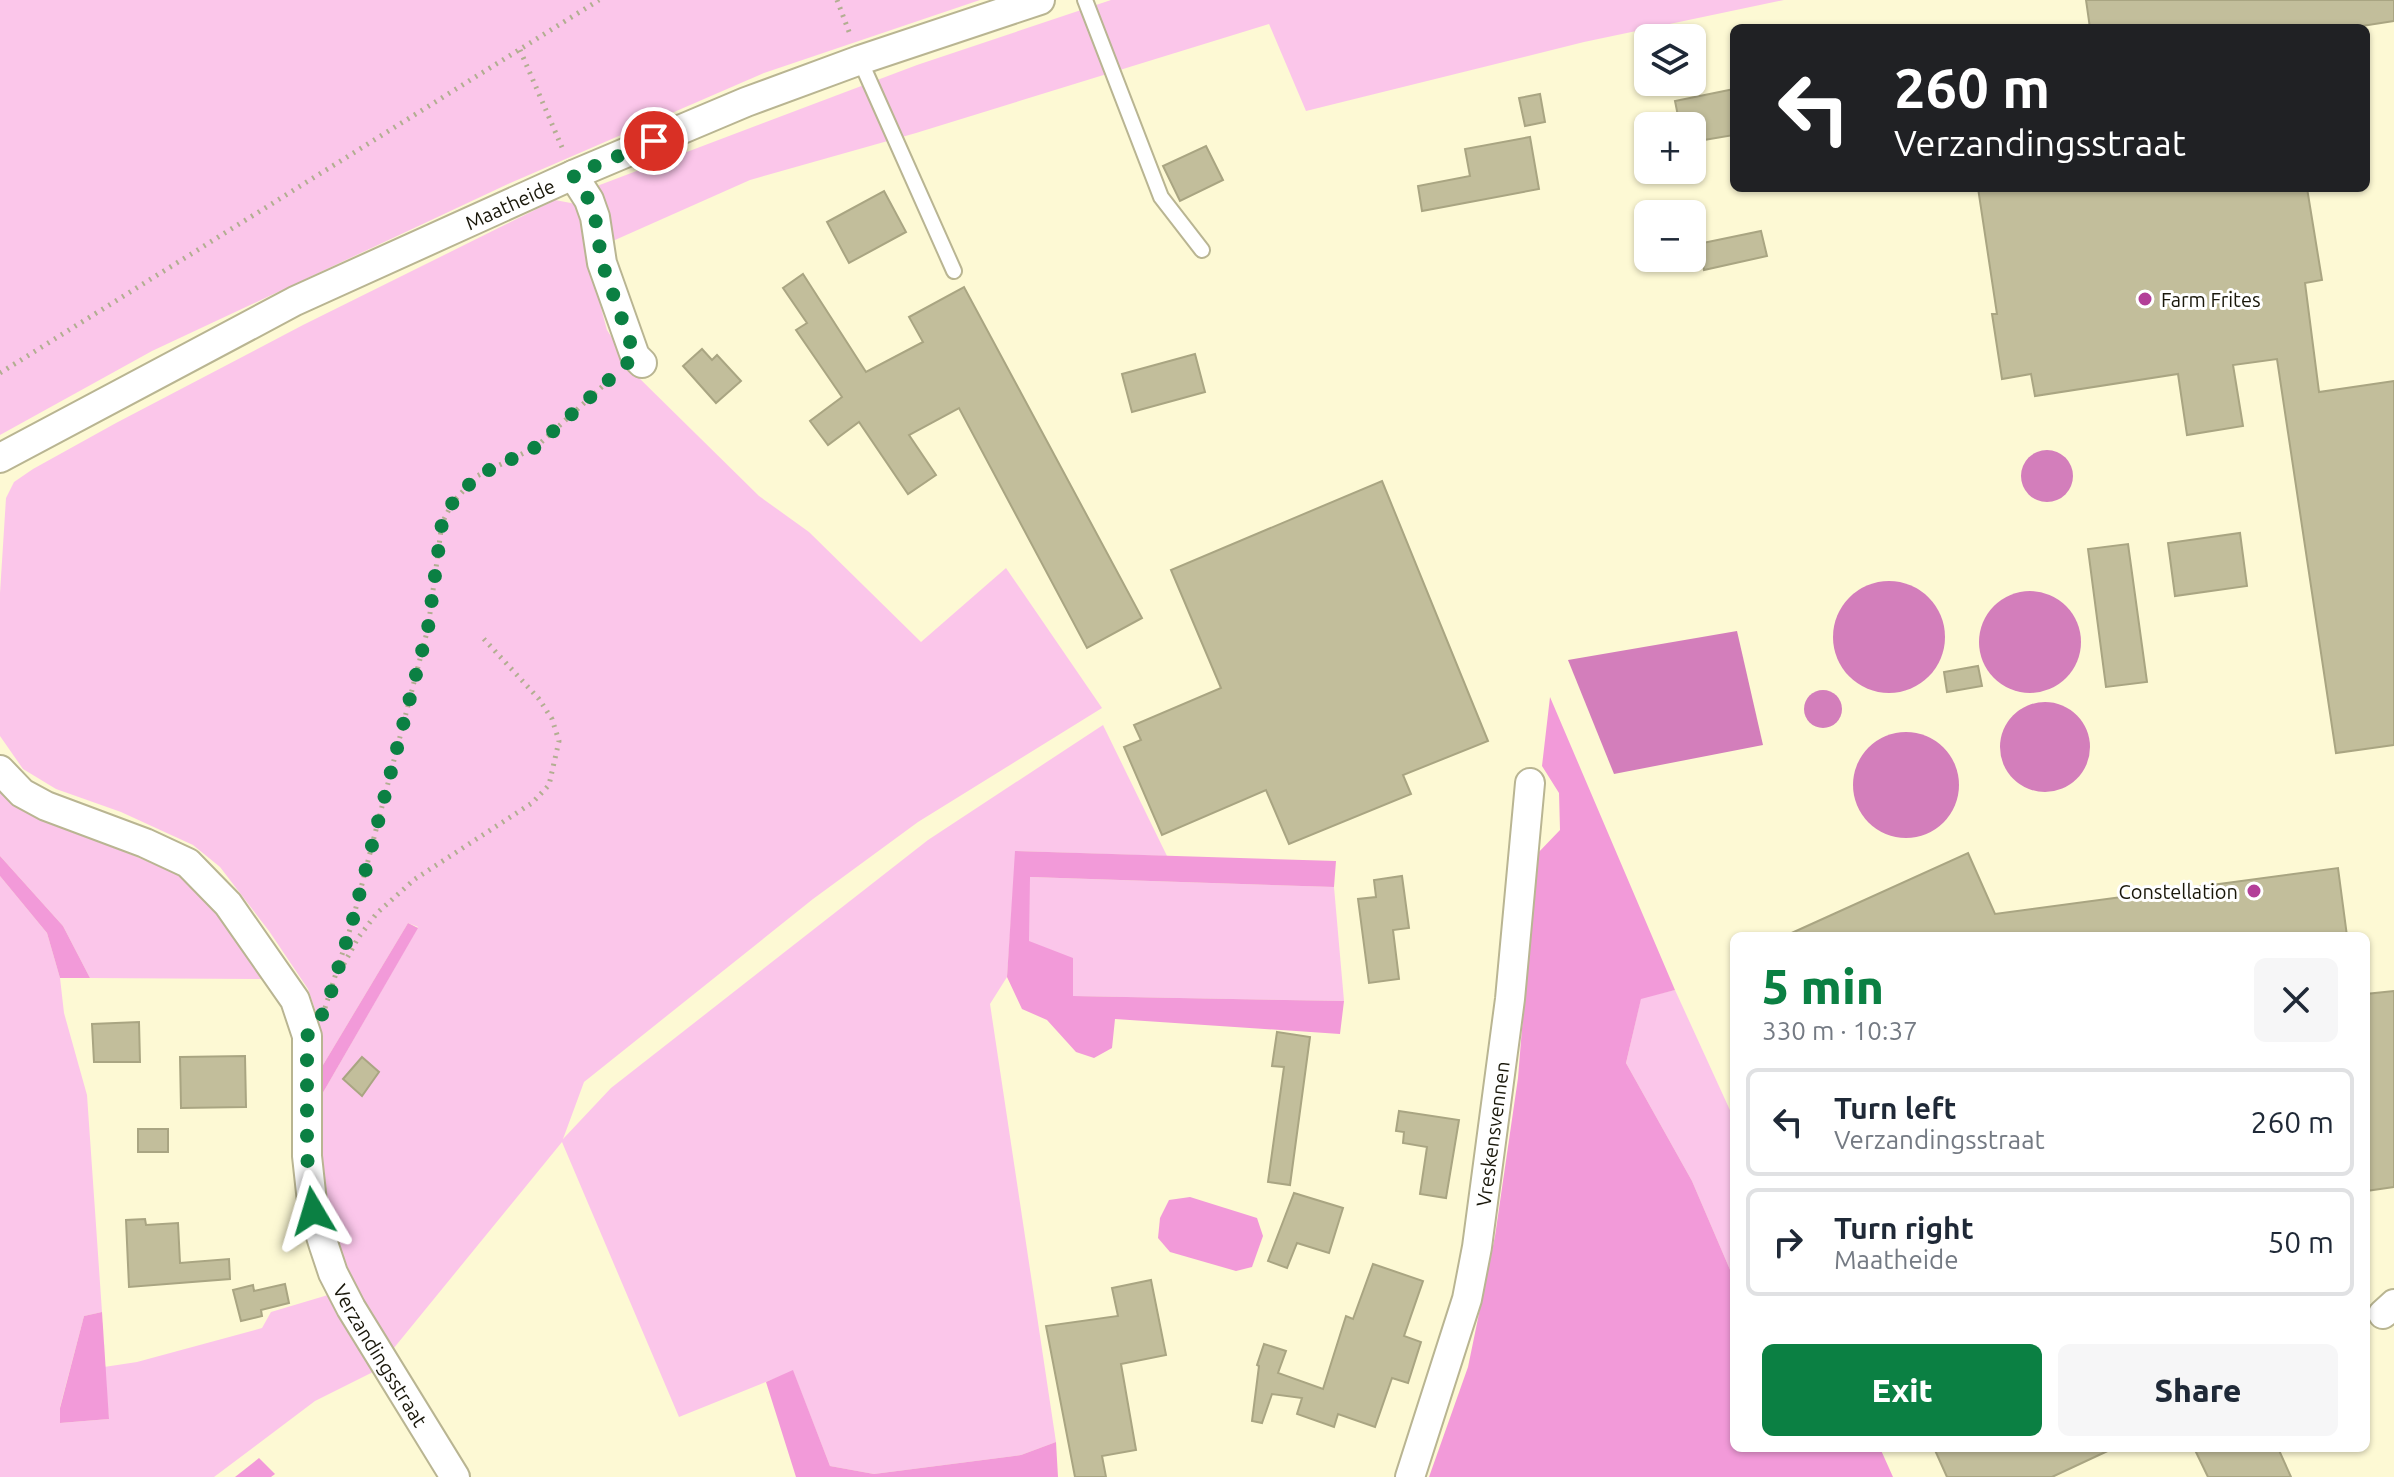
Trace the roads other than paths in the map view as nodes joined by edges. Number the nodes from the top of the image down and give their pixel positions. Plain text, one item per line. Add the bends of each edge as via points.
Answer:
1 (1040, 0) edge
2 (1085, 0) edge
3 (860, 60) junction
4 (573, 175) junction
5 (1202, 250) dead end
6 (954, 271) dead end
7 (639, 360) road end
8 (0, 458) edge
9 (0, 770) edge
10 (1530, 783) dead end
11 (455, 1477) edge
12 (1410, 1477) edge

1 - 3 street, Maatheide
2 - 5 lane via 1161,197
3 - 4 street, Maatheide
3 - 6 lane
4 - 7 street via 589,200 602,263
4 - 8 street, Maatheide via 295,301
9 - 11 street, Verzandingsstraat via 22,793 46,806 188,863 228,904 295,1000 307,1036 307,1156 313,1211 333,1273
10 - 12 street, Vreskensvennen via 1510,999 1477,1247 1467,1299

